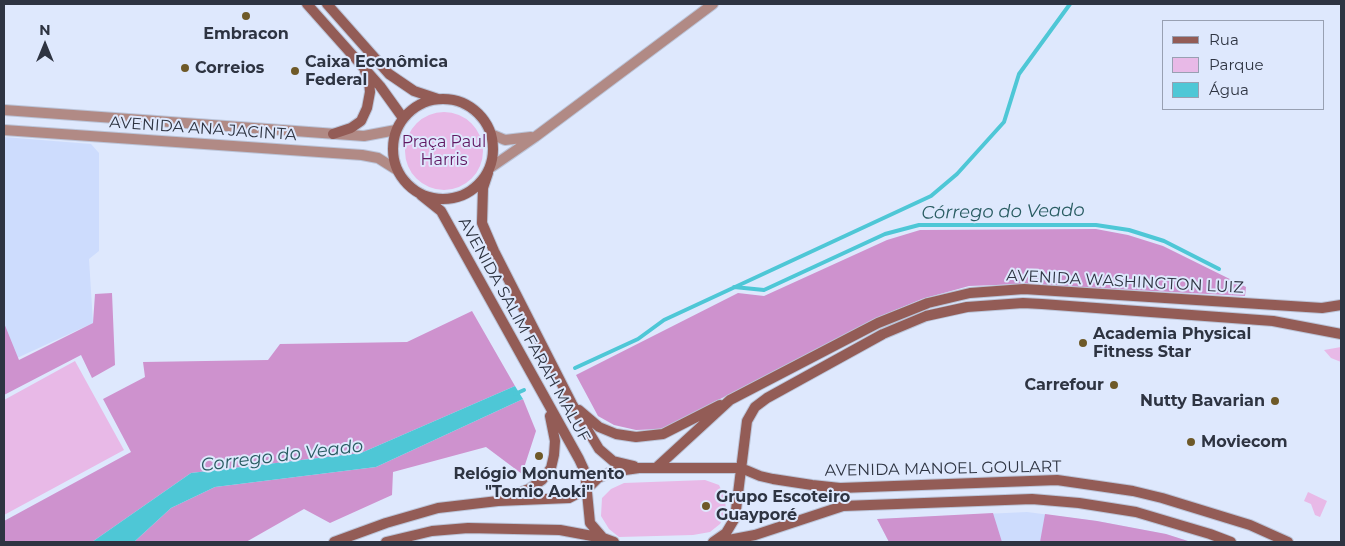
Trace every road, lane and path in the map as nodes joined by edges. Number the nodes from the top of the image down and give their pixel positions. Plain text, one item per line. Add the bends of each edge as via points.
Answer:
1 (307, 4) edge
2 (327, 4) edge
3 (713, 4) edge
4 (362, 66) junction
5 (439, 99) junction
6 (4, 110) edge
7 (403, 118) junction
8 (4, 130) edge
9 (396, 130) junction
10 (333, 134) junction
11 (491, 134) junction
12 (535, 137) junction
13 (397, 170) junction
14 (489, 170) junction
15 (421, 195) junction
16 (1042, 291) junction
17 (1065, 292) junction
18 (1042, 304) junction
19 (1341, 305) edge
20 (1064, 306) junction
21 (1341, 334) edge
22 (730, 400) junction
23 (572, 404) junction
24 (549, 408) junction
25 (639, 468) junction
26 (656, 468) junction
27 (741, 468) junction
28 (588, 488) junction
29 (498, 501) junction
30 (606, 540) edge
31 (334, 542) edge
32 (386, 542) edge
33 (614, 542) edge
34 (713, 542) edge
35 (718, 542) edge
36 (1230, 542) edge
37 (1288, 542) edge

1 - 4 main road
2 - 5 main road via 389,74 414,91
3 - 12 street
4 - 7 main road
4 - 10 main road via 369,81 367,108 361,121
5 - 7 main road via 425,102
5 - 11 main road via 456,100 471,107 484,119
6 - 10 street, AVENIDA ANA JACINTA
7 - 9 main road
8 - 13 street, AVENIDA ANA JACINTA via 362,155 378,158
9 - 10 street, AVENIDA ANA JACINTA via 364,136
9 - 13 main road via 393,157
11 - 12 street via 505,140
11 - 14 main road via 494,147
12 - 14 street
13 - 15 main road
14 - 15 main road via 476,188 459,197 440,200
14 - 23 main road, AVENIDA SALIM FARAH MALUF via 483,188 482,223
15 - 24 main road, AVENIDA SALIM FARAH MALUF via 441,211
16 - 17 main road, AVENIDA WASHINGTON LUIZ
16 - 18 main road
16 - 22 main road, AVENIDA WASHINGTON LUIZ via 970,293 928,303 878,323
17 - 19 main road, AVENIDA WASHINGTON LUIZ via 1322,308
17 - 20 main road
18 - 20 main road, AVENIDA WASHINGTON LUIZ
18 - 27 main road, AVENIDA WASHINGTON LUIZ via 967,307 926,316 883,334 755,407 746,421
20 - 21 main road, AVENIDA WASHINGTON LUIZ via 1273,321
22 - 23 main road via 662,434 636,437 599,427
22 - 26 main road, AVENIDA WASHINGTON LUIZ
23 - 25 main road, AVENIDA SALIM FARAH MALUF via 599,449 613,461
24 - 28 main road, AVENIDA SALIM FARAH MALUF via 585,472
24 - 29 main road via 555,440 551,468 529,489
25 - 26 main road
25 - 28 main road via 611,472
26 - 27 main road
27 - 34 main road, AVENIDA WASHINGTON LUIZ via 736,518 726,533
27 - 37 main road, AVENIDA MANOEL GOULART via 773,479 840,488 1057,480 1162,498 1243,523
28 - 29 main road via 569,498
28 - 30 main road, AVENIDA SALIM FARAH MALUF via 590,524
29 - 31 main road via 438,508
30 - 32 main road via 560,530 468,528
30 - 33 main road
35 - 36 main road, AVENIDA MANOEL GOULART via 754,535 843,506 1032,499 1136,512

